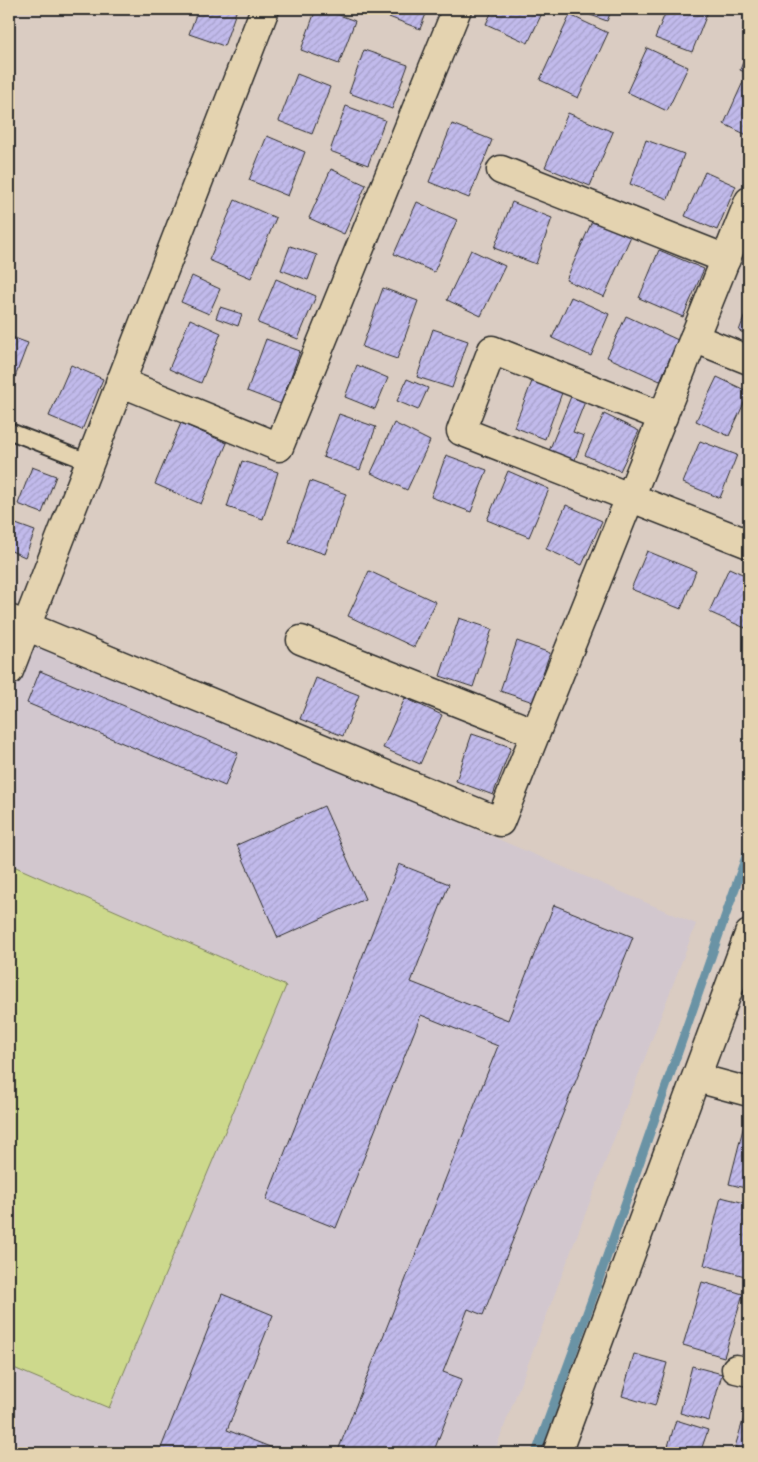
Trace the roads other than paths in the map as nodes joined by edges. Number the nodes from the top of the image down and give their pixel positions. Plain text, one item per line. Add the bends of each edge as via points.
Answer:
1 (265, 9) edge
2 (457, 9) edge
3 (501, 170) dead end
4 (749, 201) edge
5 (726, 259) junction
6 (694, 338) junction
7 (749, 360) edge
8 (120, 382) junction
9 (663, 417) junction
10 (9, 431) edge
11 (89, 462) junction
12 (630, 498) junction
13 (749, 544) edge
14 (17, 622) edge
15 (301, 640) dead end
16 (9, 671) edge
17 (535, 733) junction
18 (749, 934) edge
19 (696, 1078) junction
20 (749, 1092) edge
21 (556, 1453) edge

1 - 8 street
2 - 8 street via 279,447
3 - 5 street
4 - 5 street
5 - 6 street
6 - 7 street
6 - 9 street
8 - 11 street
9 - 12 street
9 - 12 street via 492,350 460,431
10 - 11 lane
11 - 14 street
12 - 13 street
12 - 17 street
14 - 16 street
14 - 17 street via 500,822
15 - 17 street
18 - 19 street
19 - 20 street
19 - 21 street

